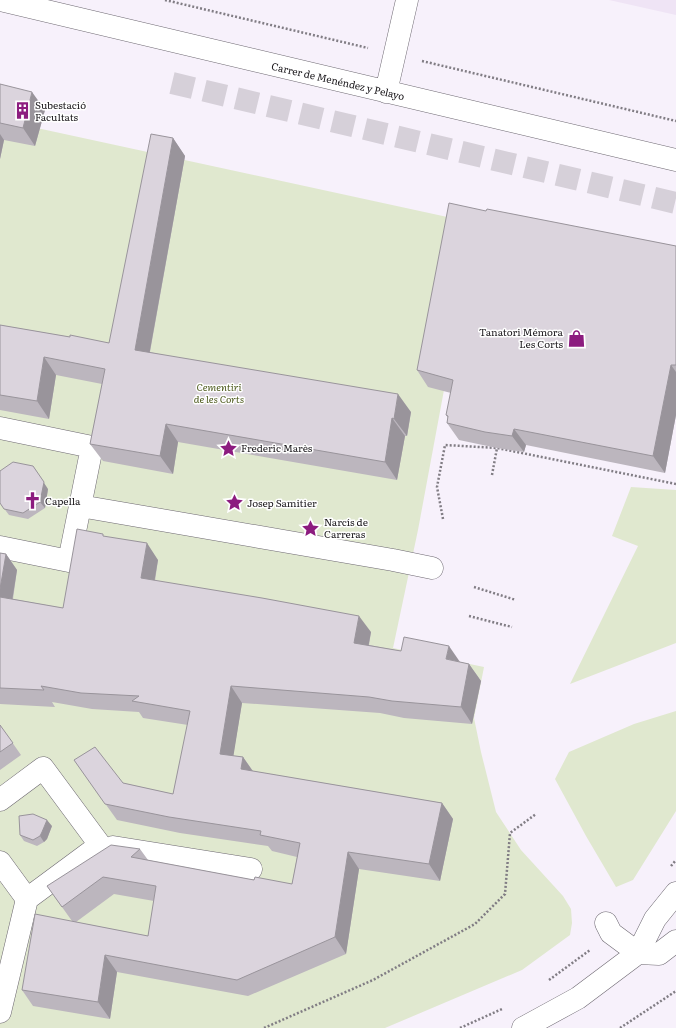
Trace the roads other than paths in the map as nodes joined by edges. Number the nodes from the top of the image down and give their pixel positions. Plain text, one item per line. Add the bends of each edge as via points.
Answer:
1 (0, 0) edge
2 (407, 0) edge
3 (386, 92) junction
4 (675, 156) edge
5 (0, 428) edge
6 (80, 506) junction
7 (0, 547) edge
8 (432, 568) dead end
9 (0, 800) edge
10 (100, 845) junction
11 (0, 862) edge
12 (251, 869) dead end
13 (676, 893) edge
14 (27, 899) junction
15 (609, 928) road end
16 (676, 941) edge
17 (638, 953) junction
18 (0, 1012) edge
19 (523, 1028) edge

1 - 3 street, Carrer de Menéndez y Pelayo
2 - 3 street
3 - 4 street, Carrer de Menéndez y Pelayo
5 - 6 street via 92,447
6 - 7 street via 69,561
6 - 8 street
9 - 10 street via 43,768
10 - 12 street
10 - 14 street
11 - 14 street
13 - 17 street via 655,919
14 - 18 street
15 - 17 street
16 - 17 street via 659,954
17 - 19 street via 578,998

